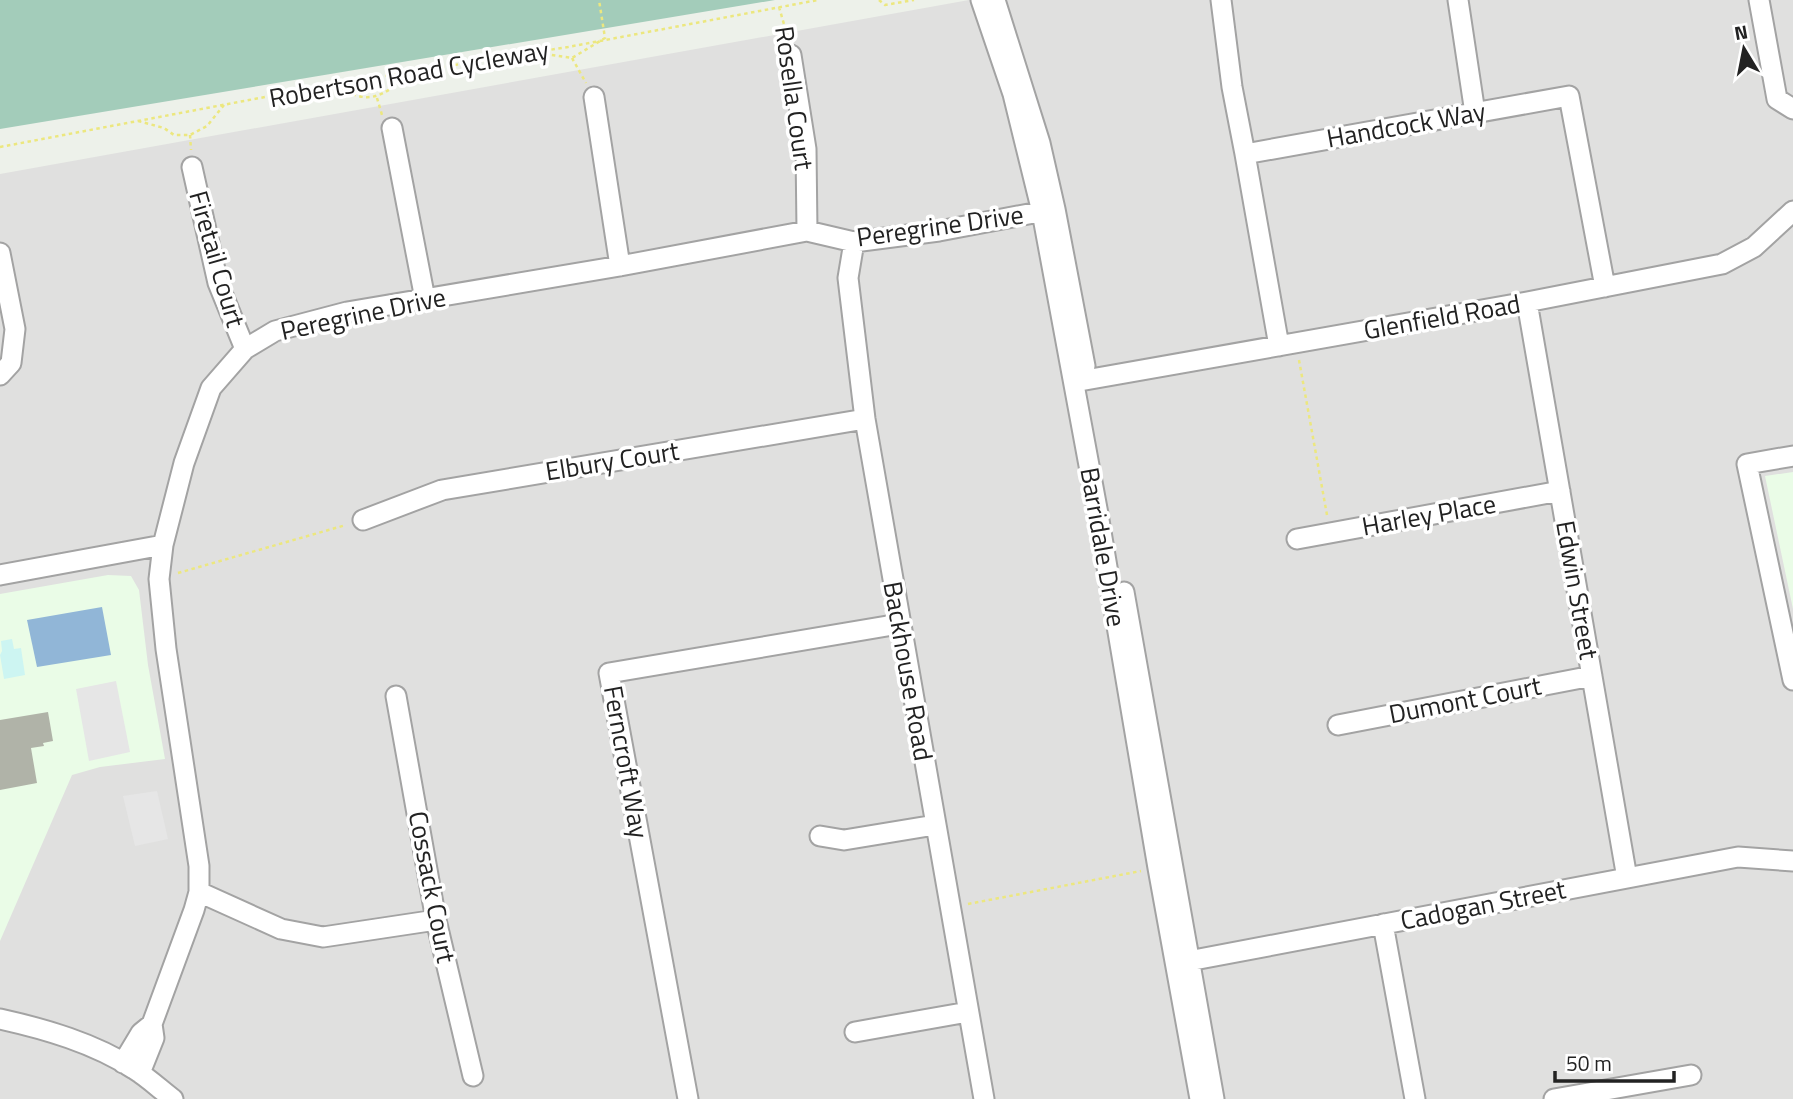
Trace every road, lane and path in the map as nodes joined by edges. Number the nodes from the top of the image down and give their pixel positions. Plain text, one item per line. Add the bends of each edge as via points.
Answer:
1 (599, 0) edge
2 (818, 0) edge
3 (879, 0) edge
4 (914, 0) edge
5 (981, 0) edge
6 (996, 0) edge
7 (1221, 0) edge
8 (1458, 0) edge
9 (1759, 0) edge
10 (779, 7) junction
11 (605, 38) junction
12 (536, 52) junction
13 (792, 55) joint
14 (572, 58) junction
15 (414, 72) junction
16 (334, 85) junction
17 (594, 97) joint
18 (224, 106) junction
19 (1793, 109) edge
20 (1475, 113) junction
21 (137, 121) junction
22 (392, 128) dead end
23 (0, 147) edge
24 (1245, 154) junction
25 (192, 167) dead end
26 (1049, 210) junction
27 (1793, 211) edge
28 (807, 231) junction
29 (854, 242) junction
30 (0, 253) edge
31 (620, 266) junction
32 (1605, 287) junction
33 (425, 299) junction
34 (1527, 302) junction
35 (1287, 344) junction
36 (244, 349) junction
37 (0, 375) edge
38 (1081, 381) junction
39 (865, 419) junction
40 (1793, 456) edge
41 (1560, 491) junction
42 (363, 520) joint
43 (1330, 533) junction
44 (1297, 539) dead end
45 (163, 545) junction
46 (0, 575) edge
47 (159, 579) junction
48 (899, 624) junction
49 (1592, 676) junction
50 (1793, 680) edge
51 (396, 696) dead end
52 (1338, 725) dead end
53 (935, 825) junction
54 (820, 836) dead end
55 (1793, 860) edge
56 (1158, 868) junction
57 (1627, 878) junction
58 (199, 892) junction
59 (950, 907) junction
60 (436, 920) junction
61 (1383, 924) junction
62 (1182, 962) junction
63 (968, 1012) junction
64 (0, 1019) edge
65 (152, 1024) junction
66 (855, 1032) dead end
67 (123, 1062) junction
68 (140, 1073) junction
69 (1691, 1075) dead end
70 (473, 1076) dead end
71 (173, 1099) edge
72 (688, 1099) edge
73 (984, 1099) edge
74 (1200, 1099) edge
75 (1214, 1099) edge
76 (1415, 1099) edge
77 (1554, 1099) edge

1 - 11 path
2 - 10 path, Robertson Road Cycleway
3 - 4 path via 885,5
5 - 26 street, Barridale Drive
6 - 26 street, Barridale Drive via 1023,83
7 - 24 street
8 - 20 street
9 - 19 street via 1777,99
10 - 11 path, Robertson Road Cycleway
10 - 13 path, Rosella Court
11 - 12 path, Robertson Road Cycleway
11 - 14 path
12 - 14 path
12 - 15 path, Robertson Road Cycleway
13 - 28 street, Rosella Court via 806,149
14 - 17 path
15 - 16 path, Robertson Road Cycleway
15 - 16 path via 377,98 359,97
16 - 18 path, Robertson Road Cycleway
17 - 31 street
18 - 21 path, Robertson Road Cycleway
18 - 21 path via 207,126 190,135 174,135
20 - 24 street, Handcock Way
20 - 32 street, Handcock Way via 1569,96
21 - 23 path, Robertson Road Cycleway
22 - 33 street
24 - 35 street
25 - 36 street, Firetail Court via 218,283
26 - 29 street, Peregrine Drive
26 - 38 street, Barridale Drive
27 - 32 street, Glenfield Road via 1754,247 1722,264
28 - 29 street, Peregrine Drive
28 - 31 street, Peregrine Drive
29 - 39 street, Backhouse Road via 848,278
30 - 37 street via 15,329 11,363
31 - 33 street, Peregrine Drive
32 - 34 street, Glenfield Road
33 - 36 street, Peregrine Drive via 347,312 275,331
34 - 35 street, Glenfield Road
34 - 41 street, Edwin Street
35 - 38 street, Glenfield Road
35 - 43 path
36 - 45 street, Peregrine Drive via 211,388 184,463
38 - 56 street, Barridale Drive
38 - 62 street, Barridale Drive
39 - 42 street, Elbury Court via 442,490
39 - 48 street, Backhouse Road
40 - 50 street via 1747,464
41 - 43 street, Harley Place
41 - 49 street, Edwin Street
42 - 47 path
43 - 44 street, Harley Place
45 - 46 street
45 - 47 street, Peregrine Drive
47 - 58 street, Peregrine Drive
48 - 53 street, Backhouse Road
48 - 72 street, Ferncroft Way via 609,673
49 - 52 street, Dumont Court
49 - 57 street, Edwin Street
51 - 60 street, Cossack Court
53 - 54 street via 844,840
53 - 59 street, Backhouse Road
55 - 57 street, Cadogan Street via 1738,857
56 - 59 path
56 - 62 street, Barridale Drive
57 - 61 street, Cadogan Street
58 - 60 street via 281,929 323,937
58 - 65 street, Peregrine Drive
59 - 63 street, Backhouse Road
60 - 70 street, Cossack Court
61 - 62 street, Cadogan Street
61 - 76 street
62 - 74 street, Barridale Drive
62 - 75 street, Barridale Drive
63 - 66 street
63 - 73 street, Backhouse Road
64 - 67 street via 38,1028
65 - 67 street, Peregrine Drive
65 - 68 street, Peregrine Drive via 154,1038
67 - 68 street
68 - 71 street
69 - 77 street

